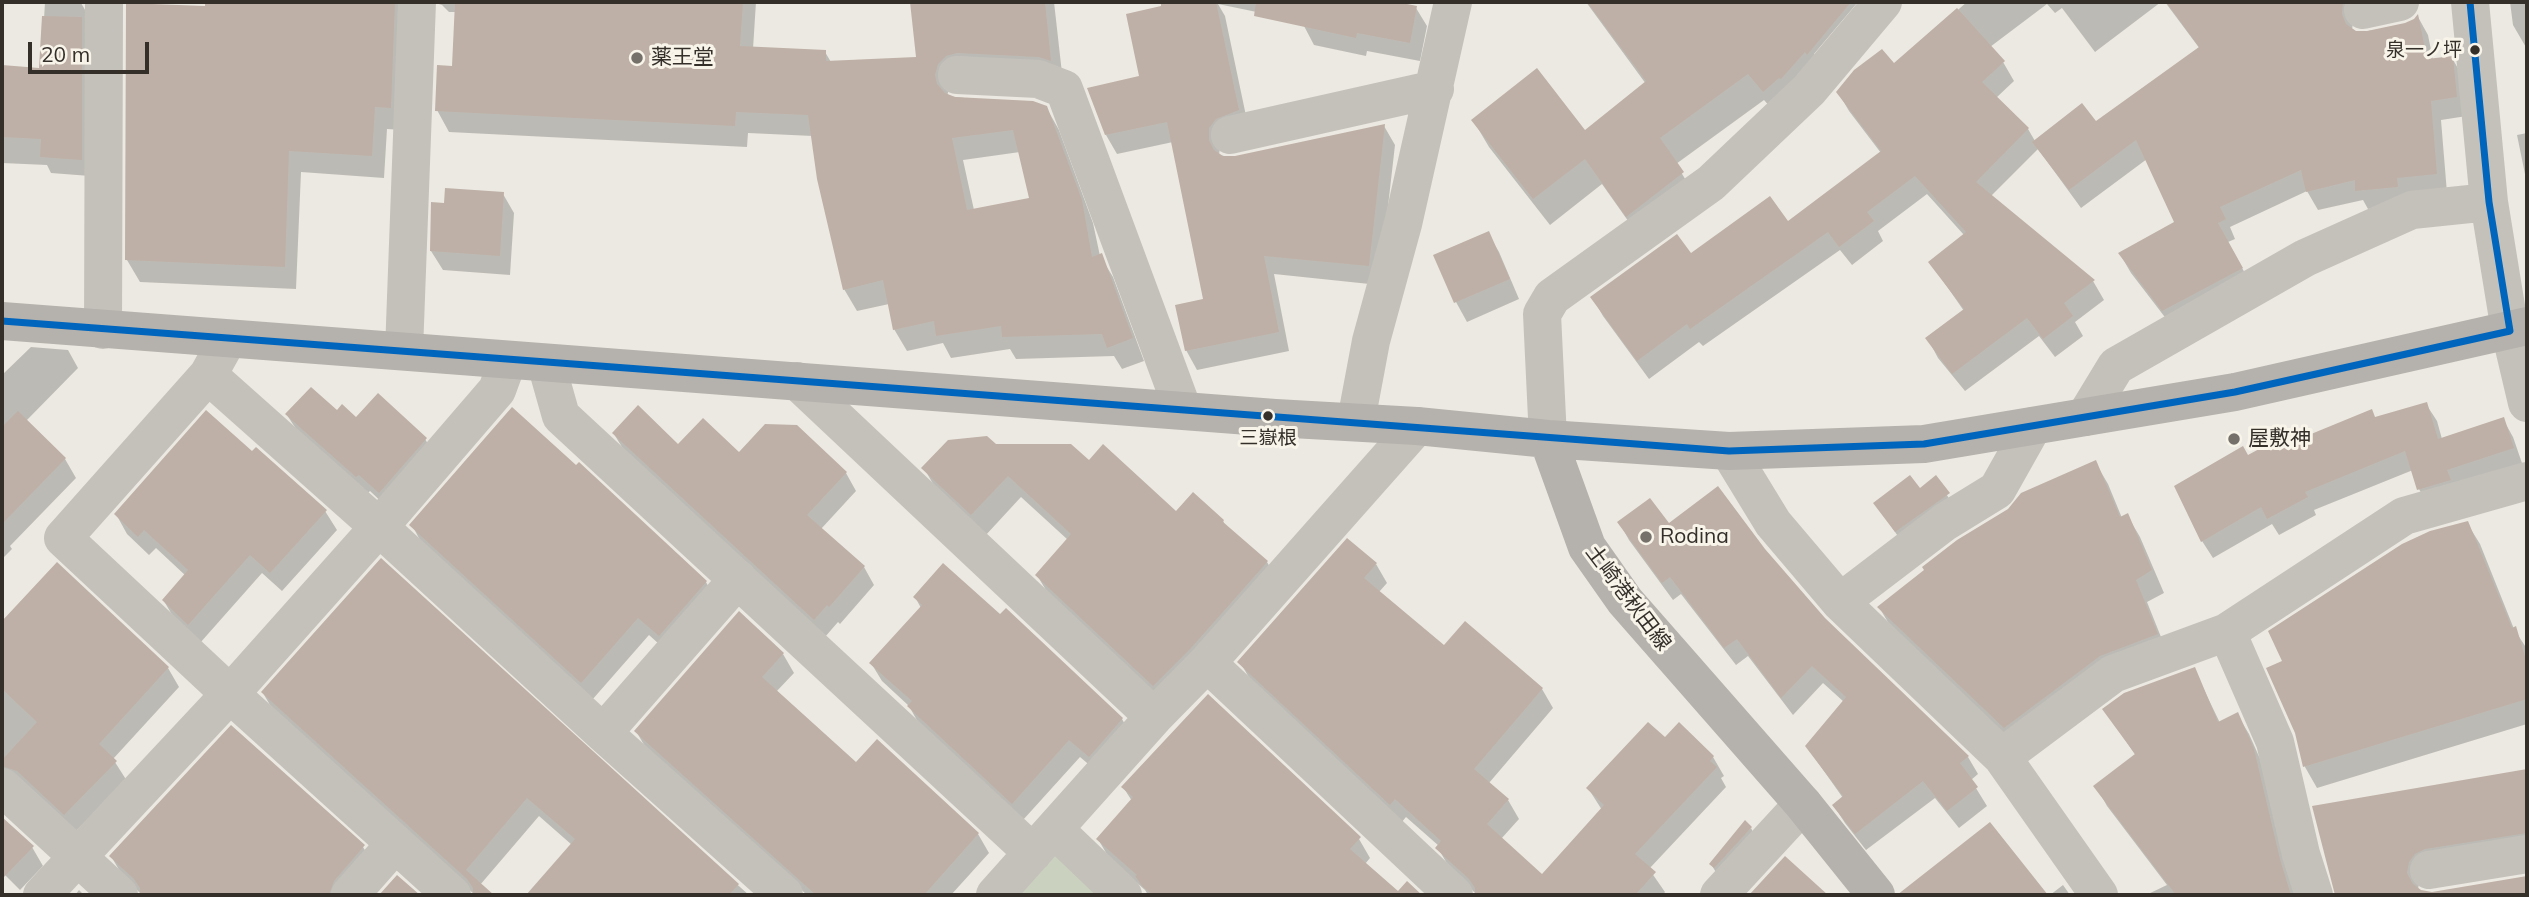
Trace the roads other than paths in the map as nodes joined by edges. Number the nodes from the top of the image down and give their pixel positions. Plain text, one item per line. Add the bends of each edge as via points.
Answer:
1 (104, 2) edge
2 (417, 2) edge
3 (1453, 2) edge
4 (1883, 2) edge
5 (2400, 2) edge
6 (2470, 2) edge
7 (2363, 10) dead end
8 (957, 75) dead end
9 (1435, 89) junction
10 (1230, 135) dead end
11 (2489, 202) junction
12 (2, 321) edge
13 (2518, 328) edge
14 (103, 330) junction
15 (228, 339) junction
16 (404, 351) junction
17 (508, 360) junction
18 (546, 363) junction
19 (208, 375) junction
20 (797, 382) junction
21 (2527, 403) edge
22 (1183, 410) junction
23 (2085, 417) junction
24 (1356, 421) junction
25 (1417, 426) junction
26 (2033, 426) junction
27 (1548, 439) junction
28 (1730, 451) junction
29 (2527, 481) edge
30 (379, 527) junction
31 (738, 579) junction
32 (1840, 603) junction
33 (2227, 632) junction
34 (1207, 663) junction
35 (230, 694) junction
36 (1154, 717) junction
37 (603, 733) junction
38 (2002, 757) junction
39 (2, 787) edge
40 (1803, 804) junction
41 (1044, 841) junction
42 (395, 844) junction
43 (2527, 855) edge
44 (78, 858) junction
45 (2429, 870) dead end
46 (43, 895) edge
47 (119, 895) edge
48 (350, 895) edge
49 (452, 895) edge
50 (784, 895) edge
51 (995, 895) edge
52 (1124, 895) edge
53 (1454, 895) edge
54 (1719, 895) edge
55 (1876, 895) edge
56 (2099, 895) edge
57 (2314, 895) edge

1 - 14 street
2 - 16 street
3 - 9 street
4 - 27 street via 1810,90 1711,183 1552,296 1542,314
5 - 7 street
6 - 11 street
8 - 22 street via 1038,79 1064,89
9 - 10 street
9 - 24 street via 1371,341
11 - 13 street
11 - 23 street via 2412,210 2305,258 2116,366
12 - 14 main road
13 - 21 street
13 - 23 main road via 2235,392
14 - 15 main road
15 - 16 main road
15 - 19 street
16 - 17 main road
17 - 18 main road
17 - 30 street via 497,390
18 - 20 main road
18 - 31 street via 561,416
19 - 30 street
19 - 35 street via 63,538
20 - 22 main road
20 - 36 street
22 - 24 main road
23 - 26 main road
24 - 25 main road
25 - 27 main road
25 - 34 street
26 - 28 main road via 1924,444
26 - 32 street via 1997,490 1945,522
27 - 28 main road
27 - 40 main road, 土崎港秋田線 via 1587,547 1625,601
28 - 32 street via 1773,523
29 - 33 street via 2404,516
30 - 35 street
30 - 37 street
31 - 37 street
31 - 41 street
32 - 38 street
33 - 38 street via 2113,674
33 - 57 street via 2275,742
34 - 36 street
34 - 53 street
35 - 42 street
35 - 44 street
36 - 41 street
37 - 50 street
38 - 56 street
39 - 44 street
40 - 54 street
40 - 55 main road, 土崎港秋田線
41 - 51 street
41 - 52 street
42 - 48 street
42 - 49 street
43 - 45 street
44 - 46 street
44 - 47 street

